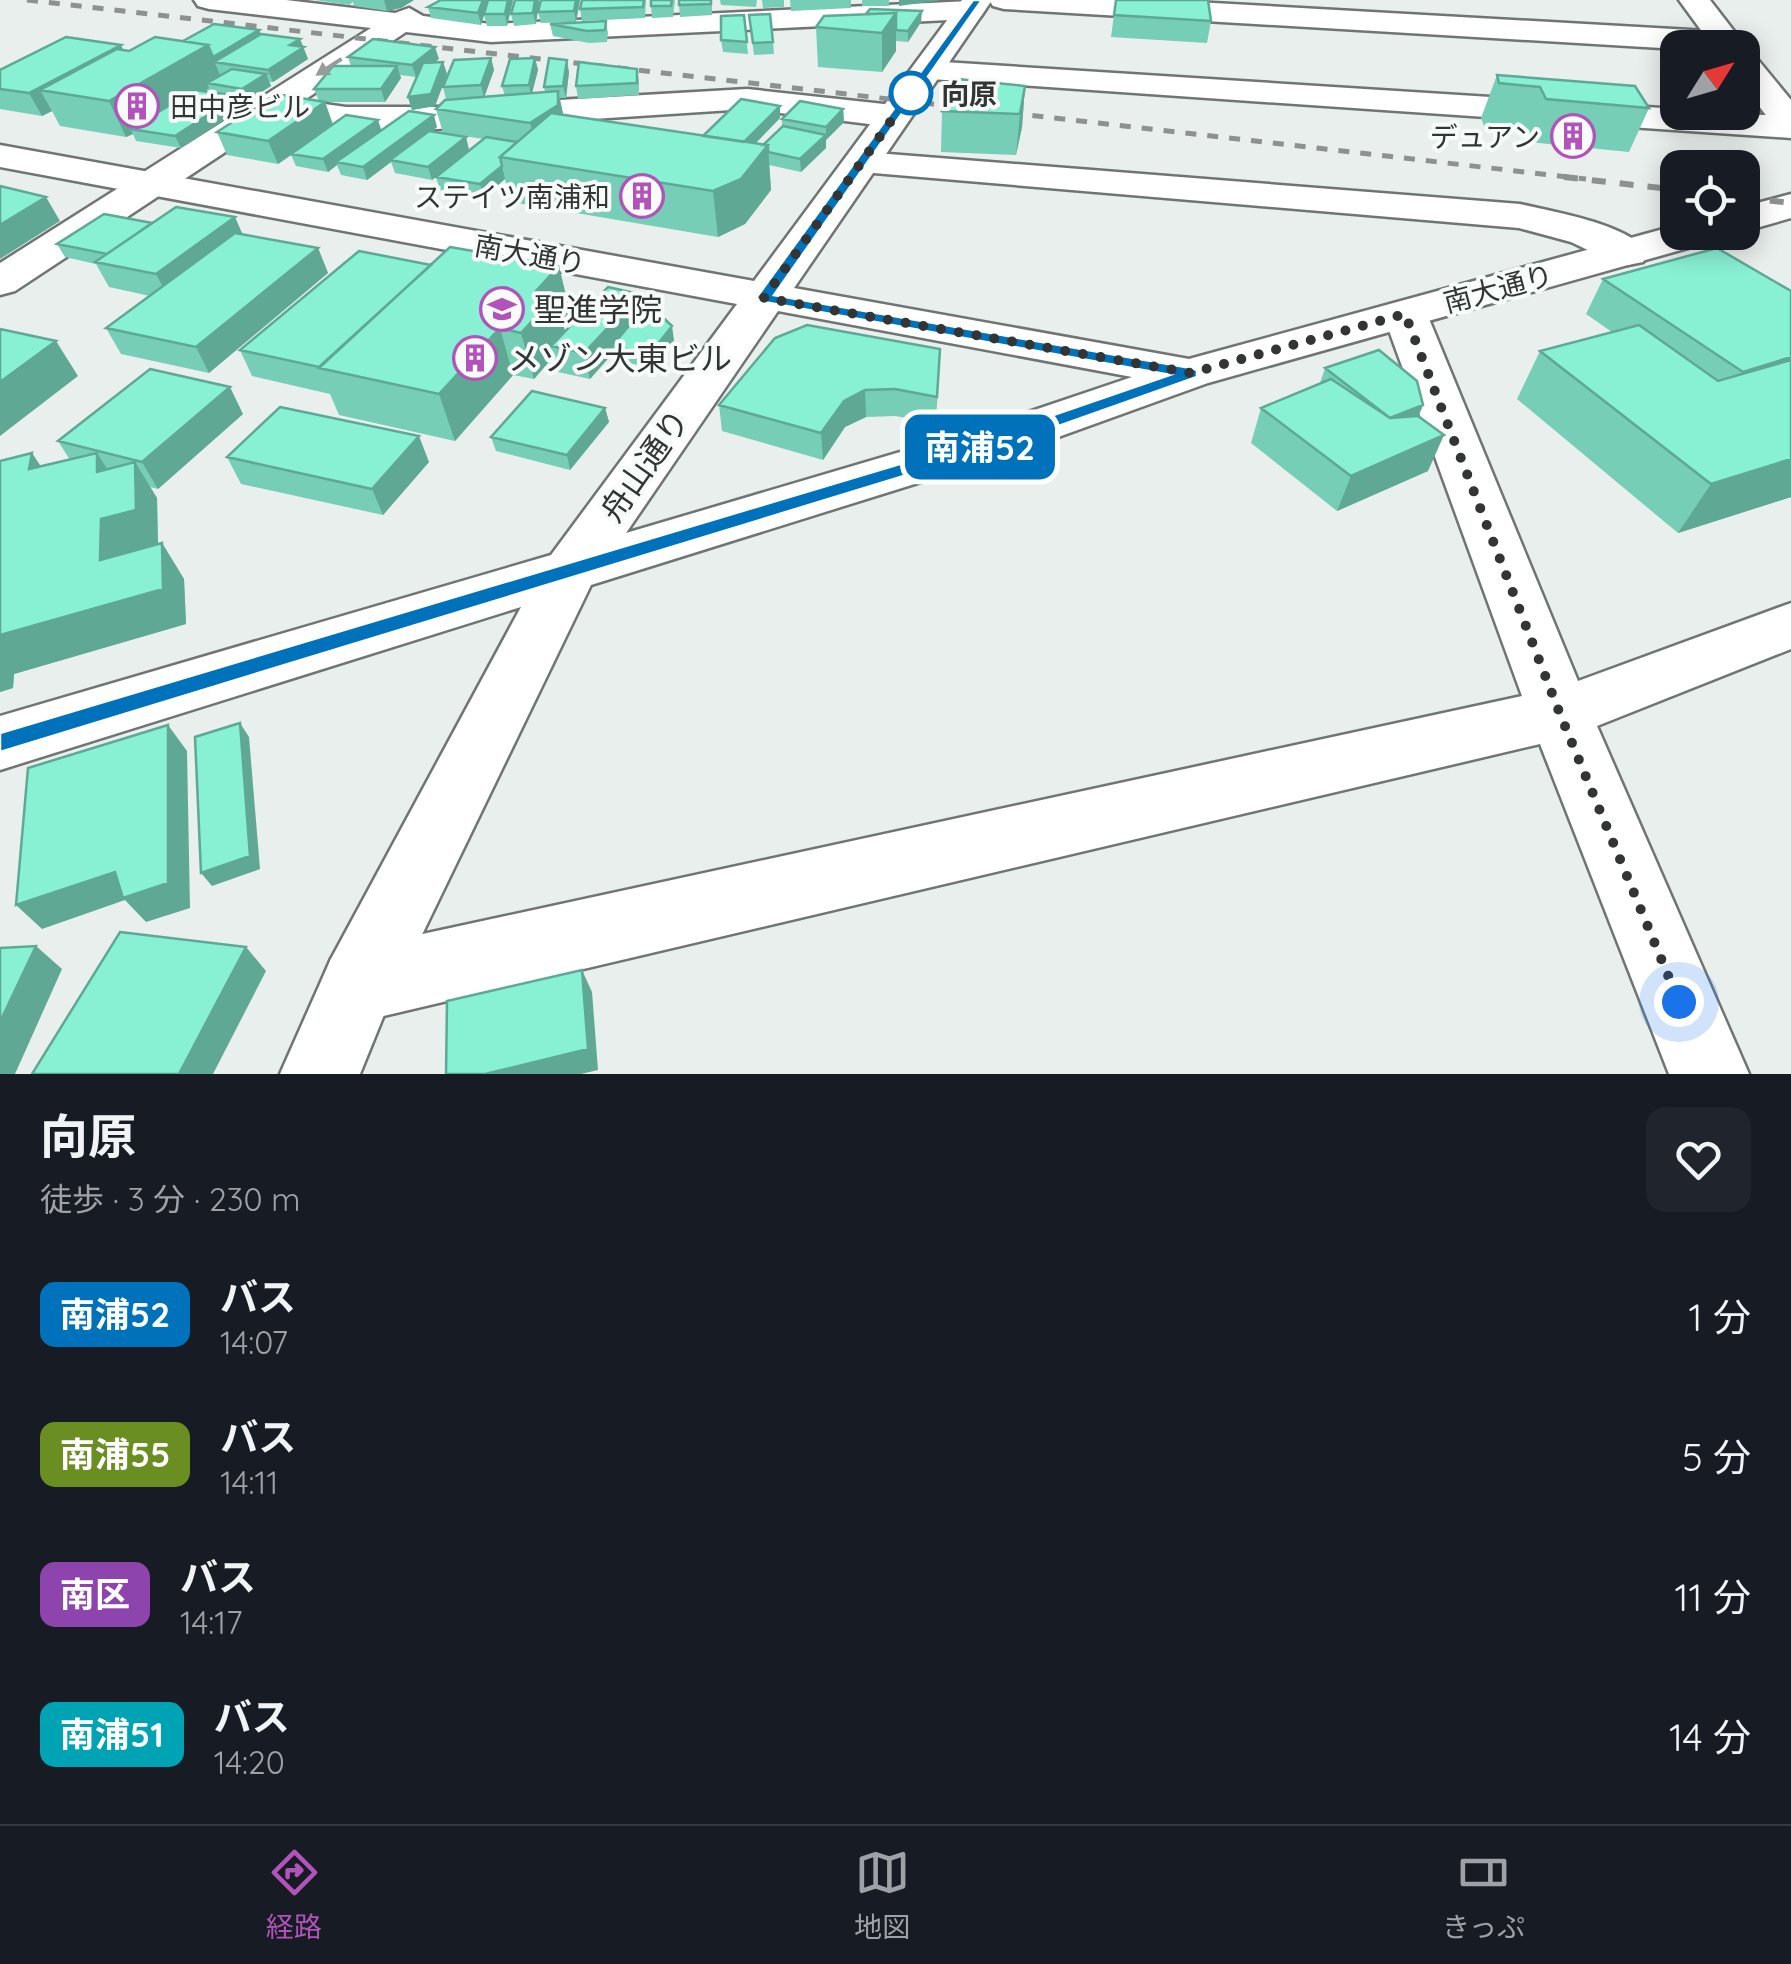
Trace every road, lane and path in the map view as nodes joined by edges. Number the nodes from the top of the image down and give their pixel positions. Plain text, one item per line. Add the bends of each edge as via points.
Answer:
1 (209, 0) edge
2 (443, 0) edge
3 (1694, 0) edge
4 (984, 3) edge
5 (396, 23) junction
6 (1717, 30) edge
7 (1660, 45) edge
8 (928, 71) junction
9 (1760, 85) edge
10 (269, 106) junction
11 (893, 116) junction
12 (1791, 125) edge
13 (0, 156) edge
14 (863, 163) junction
15 (149, 184) junction
16 (1791, 206) edge
17 (1760, 215) edge
18 (1660, 243) edge
19 (1628, 253) junction
20 (0, 282) edge
21 (764, 298) junction
22 (1405, 314) junction
23 (1191, 373) junction
24 (568, 574) junction
25 (1791, 624) edge
26 (1560, 714) junction
27 (0, 742) edge
28 (358, 985) junction
29 (320, 1074) edge
30 (1709, 1074) edge

1 - 5 street
2 - 5 street
3 - 6 street
4 - 5 street via 491,32
4 - 7 street
4 - 8 street, 舟山通り
5 -> 10 street
8 - 11 street, 舟山通り
8 - 12 street
9 - 12 street
10 - 11 street via 346,118 436,118 747,99
10 - 15 street
11 - 14 street, 舟山通り
13 - 15 street, 南大通り
14 - 19 street via 1520,216
14 - 21 street, 舟山通り
15 - 20 street
15 - 21 street, 南大通り
16 - 17 street
18 - 19 street, 南大通り
19 - 22 street, 南大通り
21 - 23 street, 南大通り
21 - 24 street, 舟山通り
22 - 23 street, 南大通り
22 - 26 street
23 - 24 street via 996,442
24 - 27 street
24 - 28 street, 舟山通り
25 - 26 street
26 - 28 street
26 - 30 street
28 - 29 street, 舟山通り

